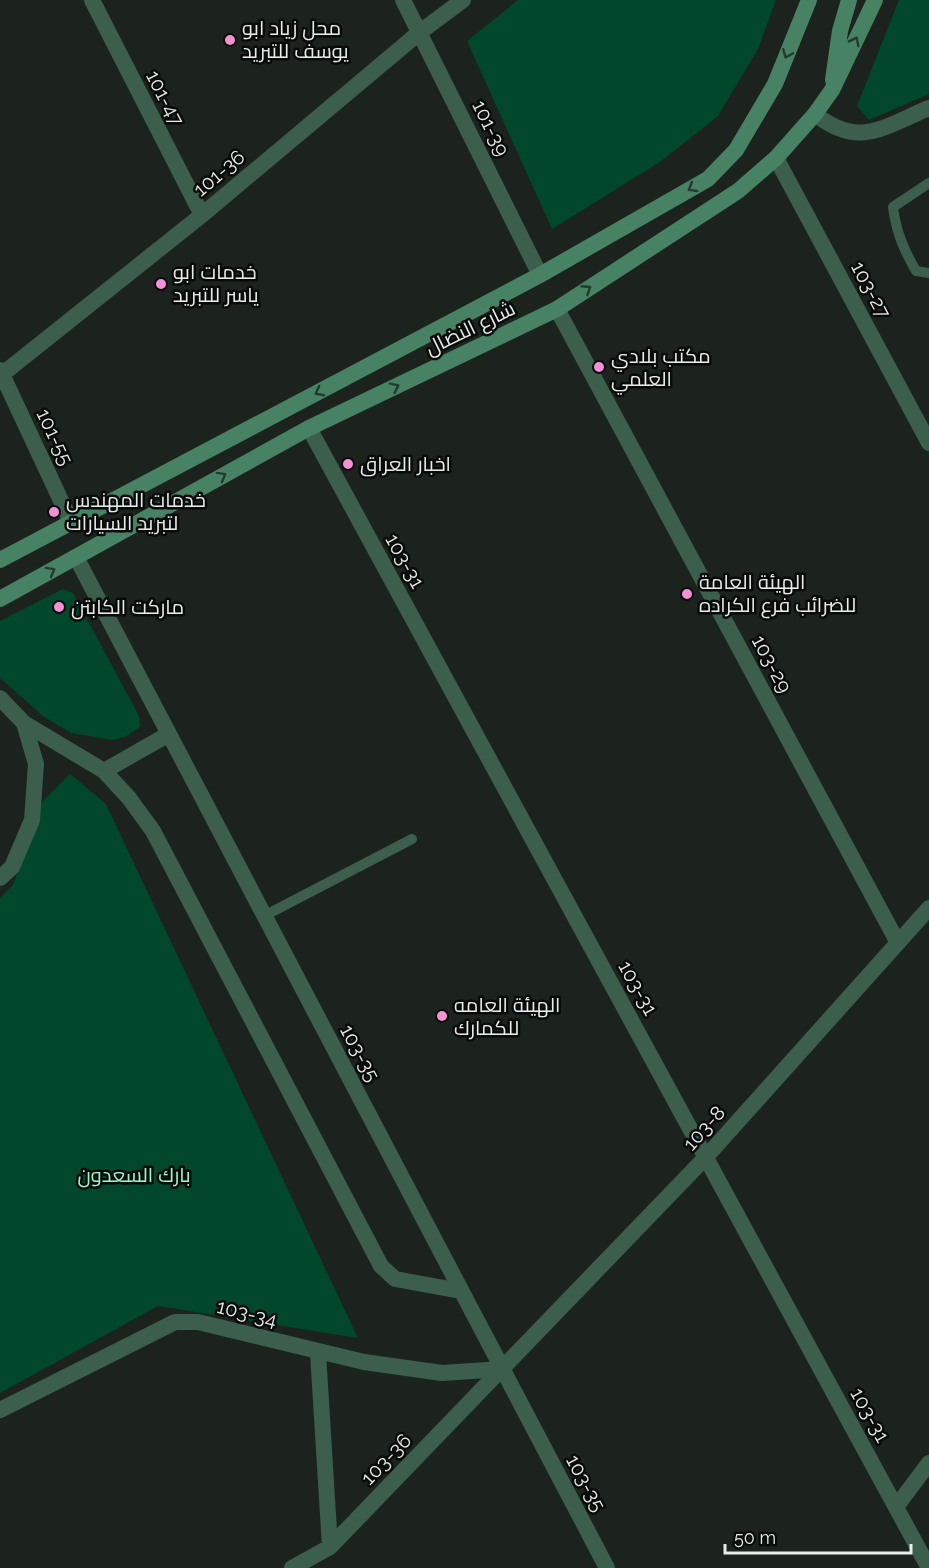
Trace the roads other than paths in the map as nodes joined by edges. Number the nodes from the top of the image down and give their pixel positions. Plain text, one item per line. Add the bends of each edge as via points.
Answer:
1 (92, 0) edge
2 (403, 0) edge
3 (464, 0) edge
4 (809, 0) edge
5 (849, 0) edge
6 (875, 0) edge
7 (420, 32) junction
8 (832, 90) junction
9 (929, 108) edge
10 (815, 114) junction
11 (776, 158) junction
12 (929, 183) edge
13 (202, 215) junction
14 (929, 273) edge
15 (540, 275) junction
16 (557, 309) junction
17 (1, 374) edge
18 (309, 428) junction
19 (929, 443) edge
20 (71, 522) junction
21 (76, 557) junction
22 (0, 560) edge
23 (0, 599) edge
24 (0, 698) edge
25 (24, 723) junction
26 (169, 734) junction
27 (104, 771) junction
28 (412, 839) dead end
29 (0, 878) edge
30 (929, 908) edge
31 (264, 916) junction
32 (898, 943) junction
33 (706, 1157) junction
34 (462, 1291) junction
35 (318, 1353) junction
36 (502, 1368) junction
37 (0, 1410) edge
38 (929, 1463) edge
39 (896, 1508) junction
40 (330, 1547) junction
41 (292, 1568) edge
42 (607, 1568) edge
43 (929, 1568) edge

1 - 13 street, 101-47
2 - 7 street, 101-39
3 - 7 street, 101-36
4 -> 15 main road, شارع النضال via 775,84 736,150 708,179
5 - 8 main road via 834,59
8 -> 6 main road, شارع النضال
7 - 13 street, 101-36
7 - 15 street, 101-39
8 - 10 main road, شارع النضال
9 - 10 street via 852,134 829,125
10 - 11 main road, شارع النضال
16 -> 11 main road, شارع النضال via 738,191
11 - 19 street, 103-27
12 - 14 lane via 893,207 904,249 916,271
13 - 17 street, 101-36
15 -> 20 main road, شارع النضال
18 -> 16 main road, شارع النضال
16 - 32 street, 103-29
17 - 20 street, 101-55
21 -> 18 main road, شارع النضال
18 - 33 street, 103-31
20 - 22 main road, شارع النضال
23 -> 21 main road, شارع النضال
21 - 26 street, 103-35
24 - 25 street
25 - 27 street
25 - 29 street via 36,764 32,820 12,867
26 - 27 street
26 - 31 street, 103-35
27 - 34 street via 153,831 381,1266 395,1279
28 - 31 lane
30 - 32 street, 103-8
31 - 34 street, 103-35
32 - 33 street, 103-8
33 - 36 street, 103-8
33 - 39 street, 103-31
34 - 36 street, 103-35
35 - 36 street, 103-34 via 442,1373
35 - 37 street, 103-34 via 198,1322 175,1322
35 - 40 street
36 - 40 street, 103-36
36 - 42 street, 103-35
38 - 39 street
39 - 43 street, 103-31
40 - 41 street, 103-36

